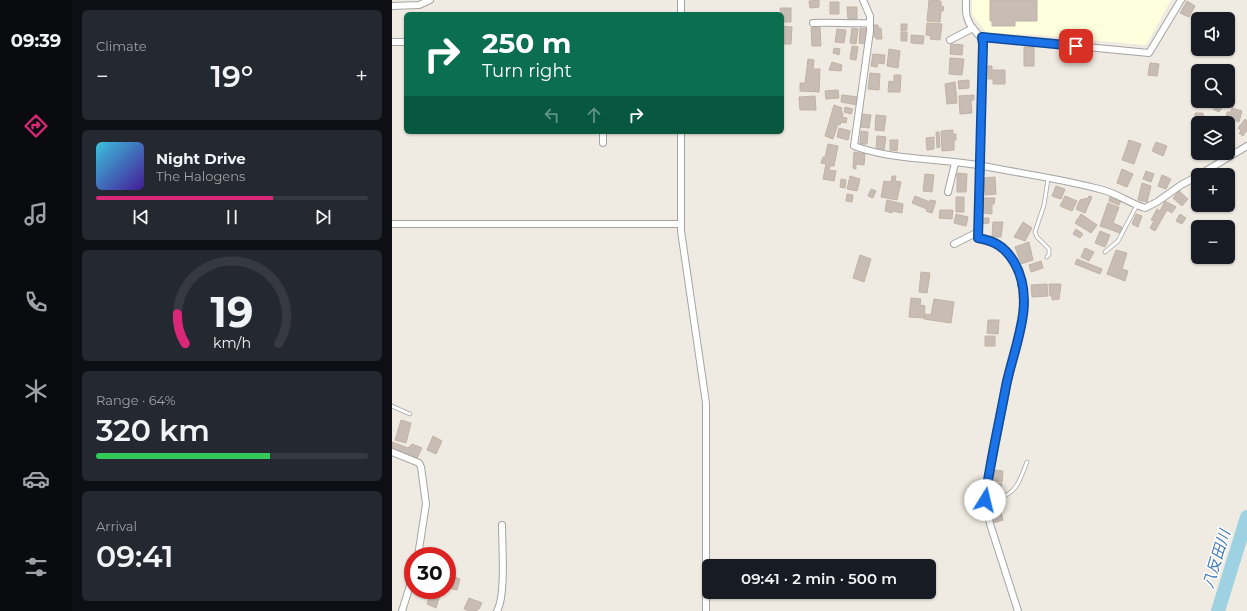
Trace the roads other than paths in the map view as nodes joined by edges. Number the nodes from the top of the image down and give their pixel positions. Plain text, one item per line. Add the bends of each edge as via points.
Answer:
1 (430, 0) edge
2 (681, 0) edge
3 (863, 0) edge
4 (966, 0) edge
5 (1181, 0) edge
6 (392, 6) edge
7 (681, 12) edge
8 (813, 23) dead end
9 (870, 23) junction
10 (973, 28) junction
11 (982, 37) junction
12 (950, 40) dead end
13 (392, 42) edge
14 (404, 42) edge
15 (603, 134) edge
16 (680, 134) edge
17 (603, 143) dead end
18 (1247, 146) edge
19 (955, 163) junction
20 (981, 166) junction
21 (1211, 168) edge
22 (1048, 179) junction
23 (1191, 179) edge
24 (948, 192) dead end
25 (1137, 205) junction
26 (392, 224) edge
27 (681, 224) junction
28 (978, 232) junction
29 (954, 244) dead end
30 (1105, 252) dead end
31 (1047, 257) dead end
32 (392, 406) edge
33 (410, 414) dead end
34 (392, 452) edge
35 (1027, 462) dead end
36 (985, 503) junction
37 (502, 525) dead end
38 (419, 547) edge
39 (406, 599) edge
40 (402, 611) edge
41 (497, 611) edge
42 (706, 611) edge
43 (1018, 611) edge

1 - 6 street via 419,5
2 - 7 street
3 - 9 street via 870,16
4 - 10 street via 967,19
5 - 11 street via 1149,53
8 - 9 street
9 - 19 street via 854,146 886,154
10 - 11 street
10 - 12 street
11 - 20 street
13 - 14 street
15 - 17 street
16 - 27 street
18 - 21 street
19 - 20 street
19 - 24 street
20 - 22 street
20 - 28 street
22 - 25 street via 1114,193
22 - 31 lane via 1044,205 1035,232 1049,249
23 - 25 street via 1148,207
25 - 30 lane via 1118,241
26 - 27 street
27 - 42 street via 706,403
28 - 29 street
28 - 36 street via 978,238 998,243 1008,254 1022,279 1024,300 1023,316 1006,385
32 - 33 lane
34 - 38 street via 421,467 426,504
35 - 36 lane via 1013,492
36 - 43 street
37 - 41 street via 502,592
39 - 40 street

